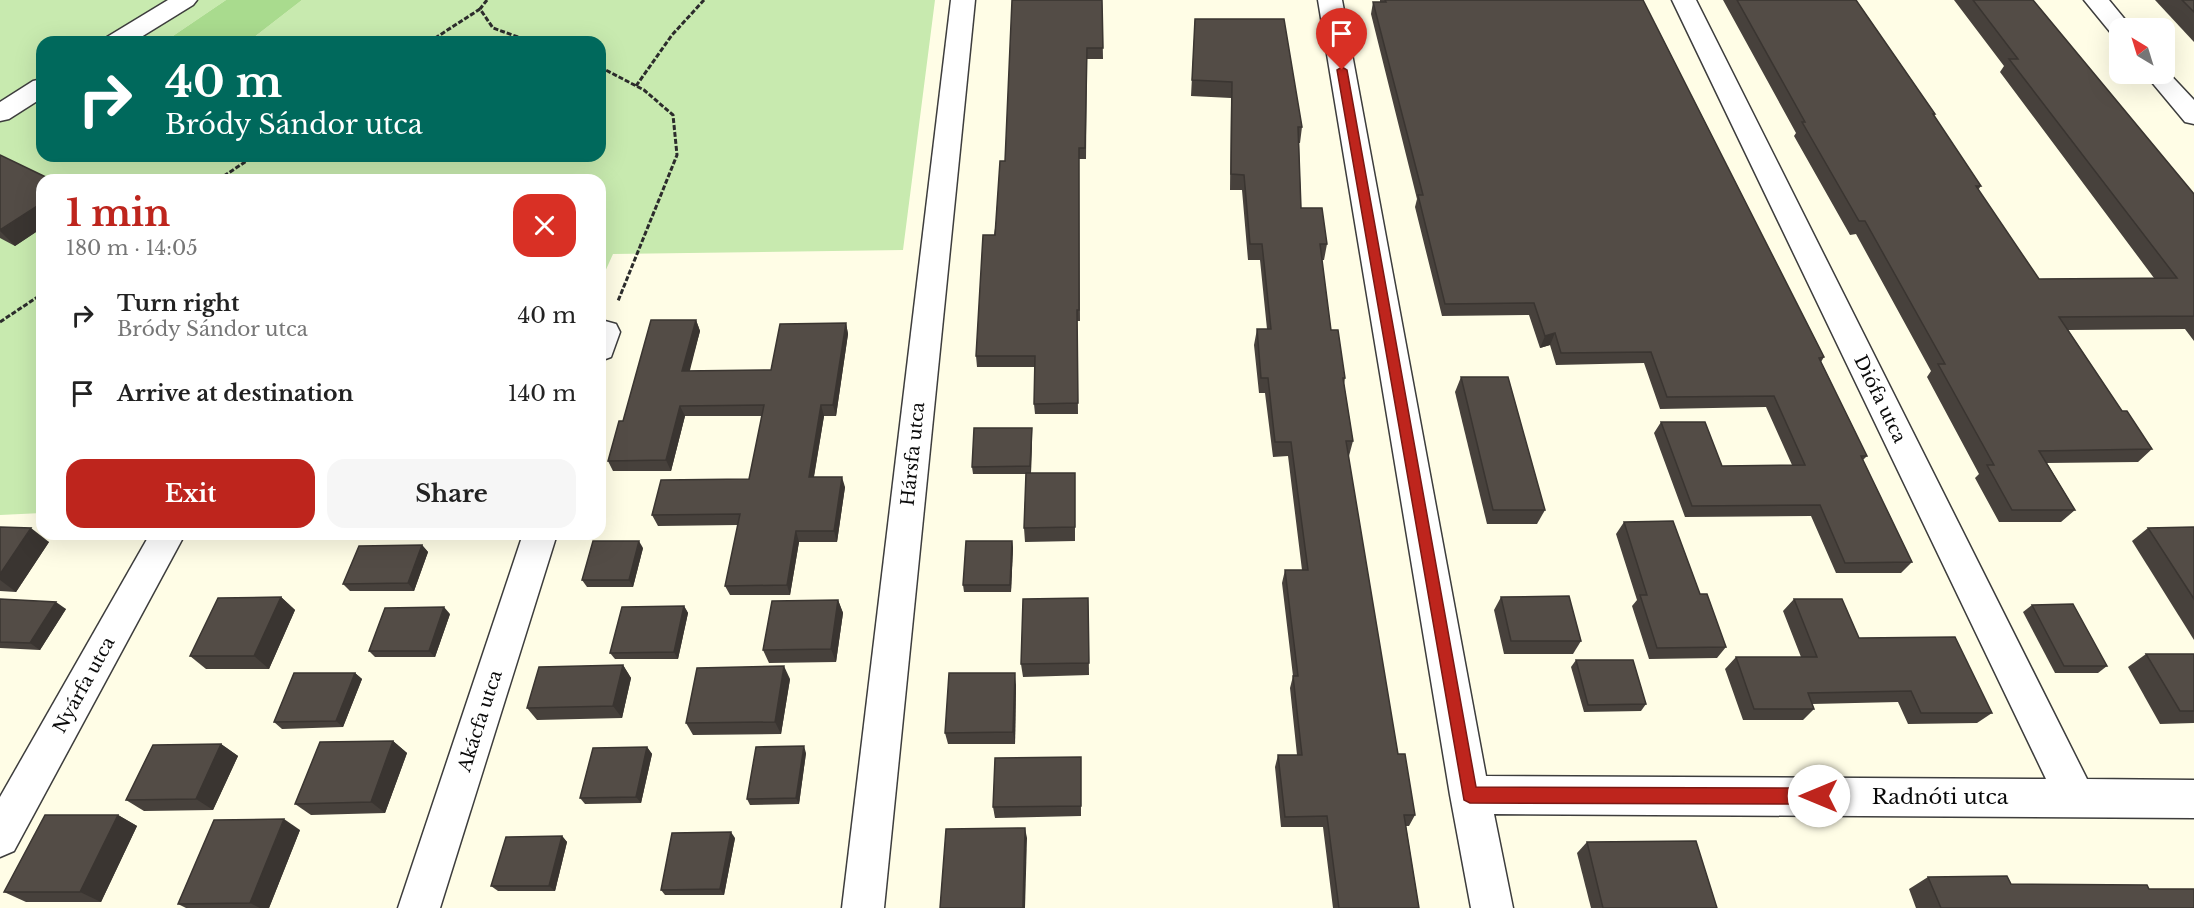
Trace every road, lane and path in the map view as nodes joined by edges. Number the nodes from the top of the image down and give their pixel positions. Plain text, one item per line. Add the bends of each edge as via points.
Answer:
1 (185, 0) edge
2 (488, 0) edge
3 (704, 0) edge
4 (963, 0) edge
5 (1330, 0) edge
6 (1684, 0) edge
7 (2096, 0) edge
8 (480, 9) junction
9 (2111, 18) edge
10 (126, 36) edge
11 (438, 36) edge
12 (515, 36) edge
13 (606, 70) edge
14 (2167, 84) edge
15 (636, 86) junction
16 (36, 91) edge
17 (0, 113) edge
18 (2194, 116) edge
19 (246, 162) edge
20 (227, 174) edge
21 (36, 298) edge
22 (0, 322) edge
23 (606, 333) edge
24 (165, 540) edge
25 (538, 540) edge
26 (1470, 795) junction
27 (2076, 798) junction
28 (2194, 799) edge
29 (0, 837) edge
30 (419, 908) edge
31 (863, 908) edge
32 (1492, 908) edge

1 - 10 street
2 - 8 path
3 - 15 path via 672,35
4 - 31 street, Hársfa utca
5 - 26 street
6 - 27 street, Diófa utca
7 - 9 street
8 - 11 path
8 - 12 path via 493,28
13 - 15 path
14 - 18 street
15 - 23 path via 673,115 677,155
16 - 17 street
19 - 20 path
21 - 22 path
24 - 29 street, Nyárfa utca
25 - 30 street, Akácfa utca
26 - 27 street, Radnóti utca
26 - 32 street
27 - 28 street, Radnóti utca

